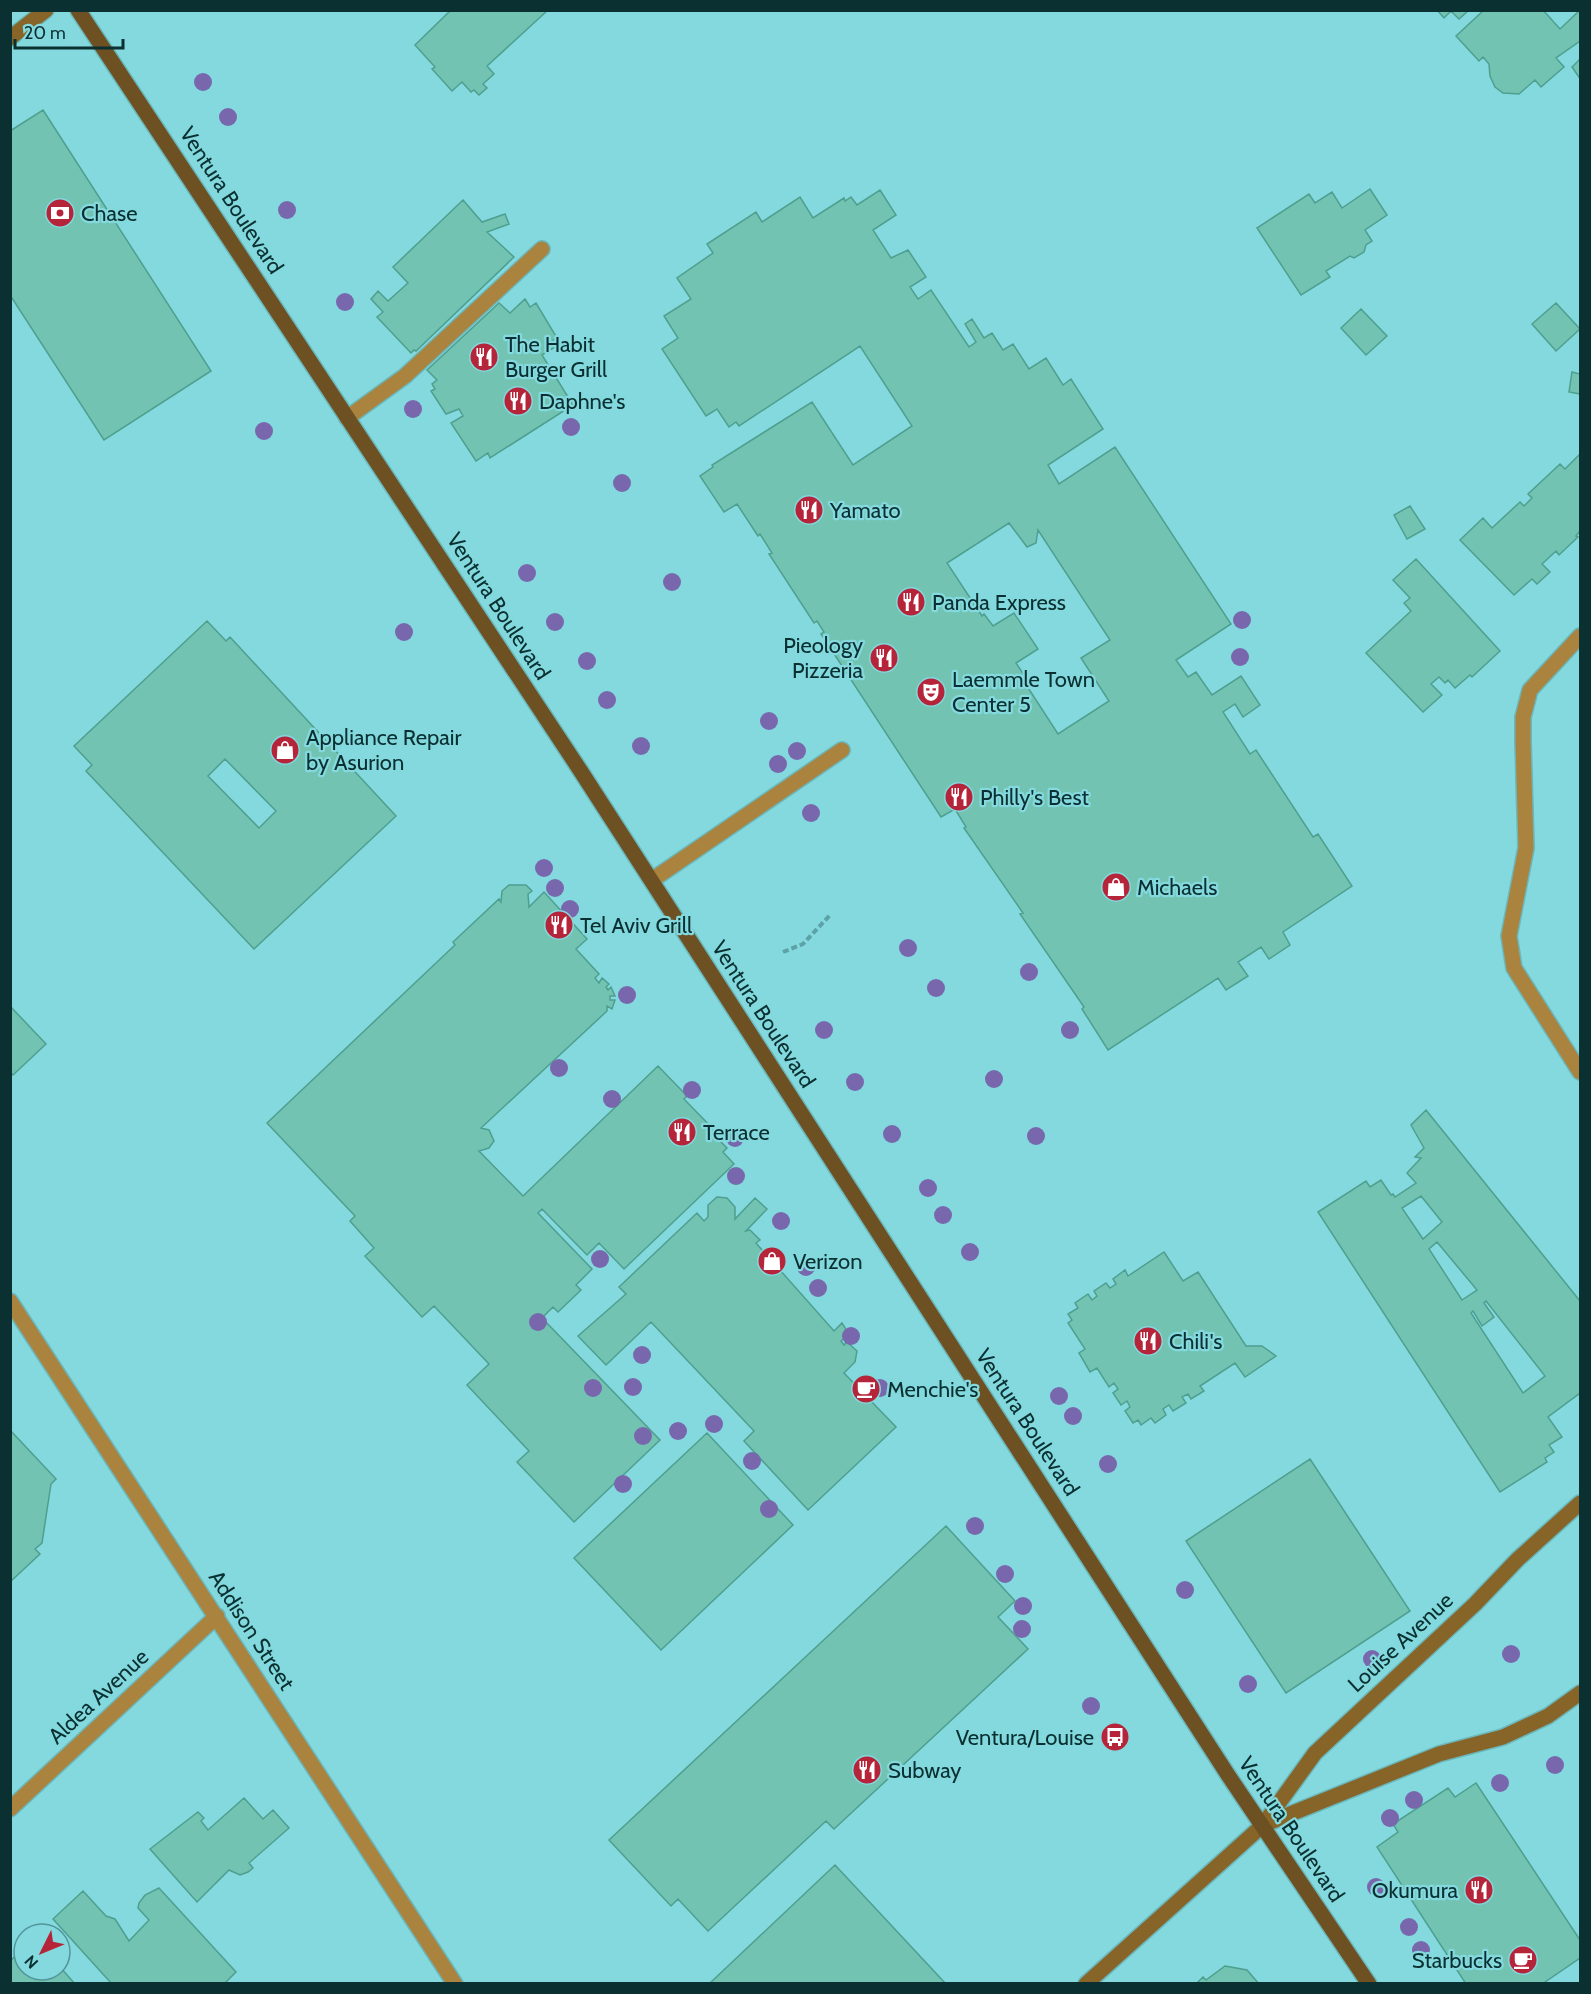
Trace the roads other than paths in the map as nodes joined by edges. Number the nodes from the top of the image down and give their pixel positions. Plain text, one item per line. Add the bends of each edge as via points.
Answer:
1 (46, 10) edge
2 (78, 10) edge
3 (10, 38) edge
4 (542, 249) dead end
5 (347, 418) junction
6 (1581, 636) edge
7 (842, 750) dead end
8 (651, 880) junction
9 (1581, 1072) edge
10 (10, 1301) edge
11 (1581, 1503) edge
12 (217, 1616) junction
13 (1581, 1693) edge
14 (10, 1809) edge
15 (1263, 1825) junction
16 (455, 1983) edge
17 (1086, 1983) edge
18 (1369, 1983) edge

1 - 3 street
2 - 5 main road, Ventura Boulevard
4 - 5 street via 405,376
5 - 8 main road, Ventura Boulevard
6 - 9 street via 1530,690 1523,717 1526,848 1509,936 1514,968
7 - 8 street
8 - 15 main road, Ventura Boulevard
10 - 12 street, Addison Street
11 - 15 street, Louise Avenue via 1518,1558 1475,1604 1315,1753
12 - 14 street, Aldea Avenue
12 - 16 street, Addison Street
13 - 15 street, Louise Avenue via 1548,1716 1503,1737 1439,1754
15 - 17 street, Louise Avenue
15 - 18 main road, Ventura Boulevard

